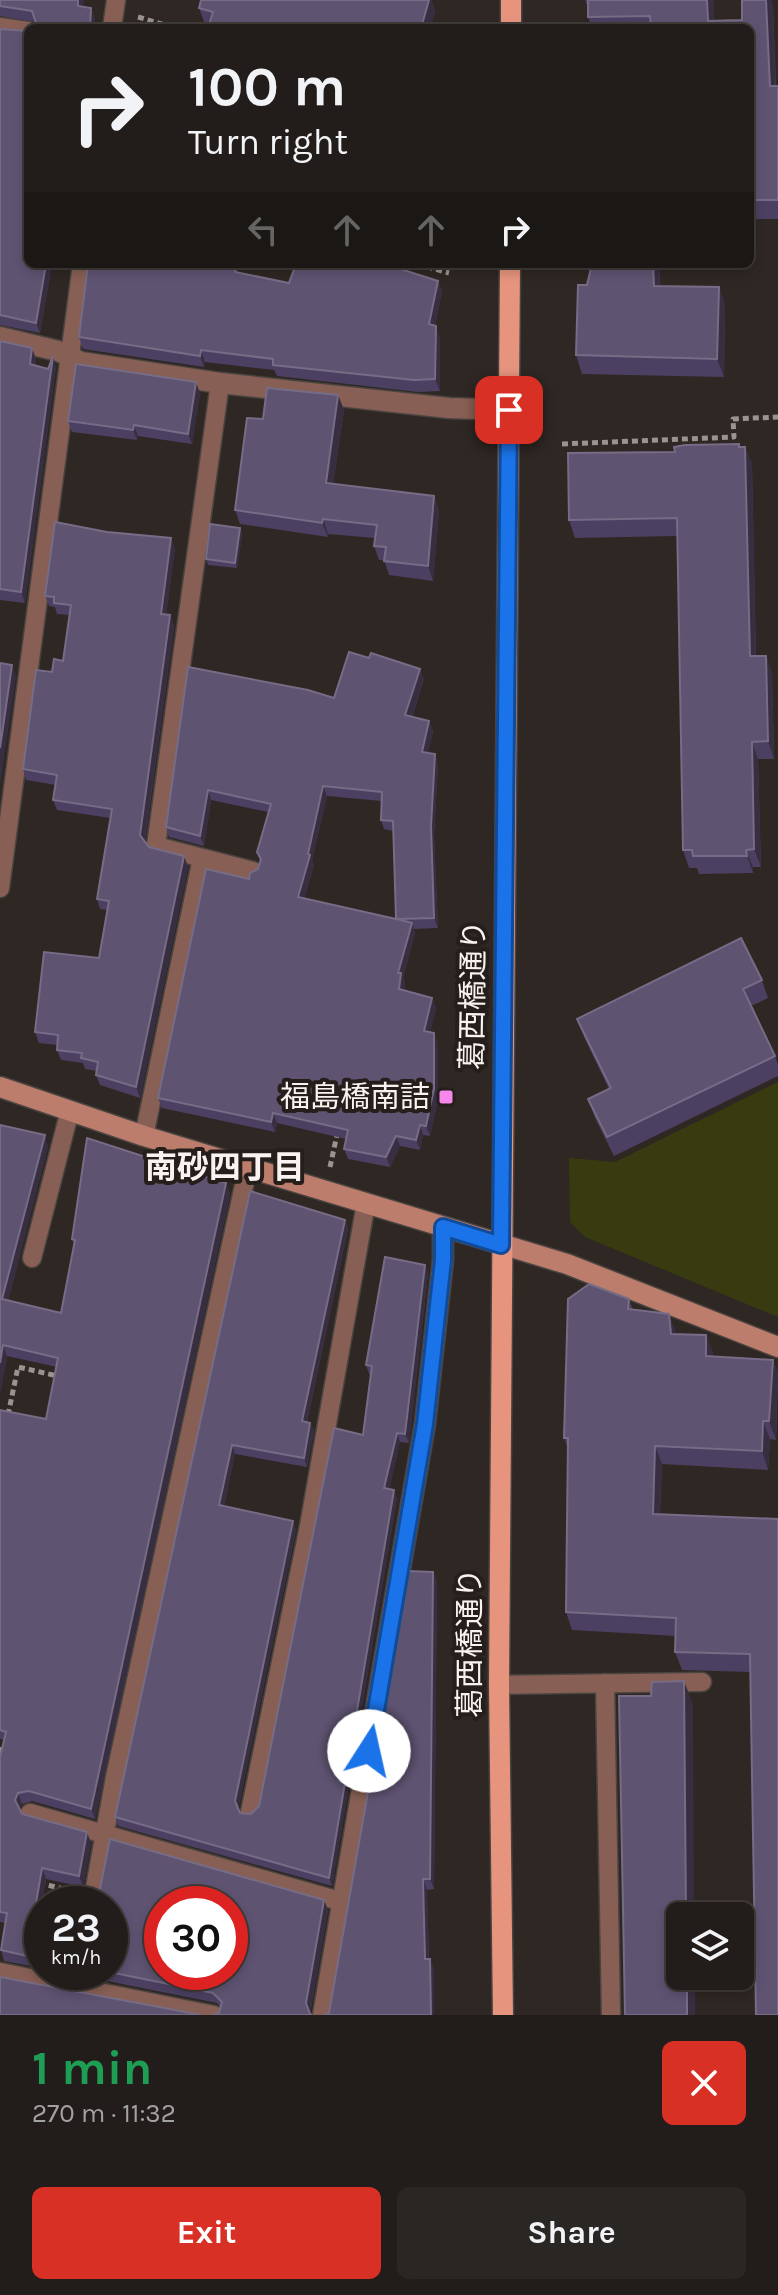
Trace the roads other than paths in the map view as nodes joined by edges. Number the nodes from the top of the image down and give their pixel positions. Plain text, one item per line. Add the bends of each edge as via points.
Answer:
1 (511, 0) edge
2 (511, 24) edge
3 (0, 27) edge
4 (24, 30) edge
5 (81, 268) edge
6 (510, 268) edge
7 (0, 337) edge
8 (69, 357) junction
9 (220, 383) junction
10 (509, 410) junction
11 (202, 858) junction
12 (253, 871) edge
13 (0, 888) edge
14 (0, 1087) edge
15 (70, 1110) junction
16 (144, 1136) junction
17 (248, 1167) junction
18 (366, 1203) junction
19 (443, 1227) junction
20 (501, 1245) junction
21 (32, 1258) dead end
22 (778, 1347) edge
23 (702, 1682) edge
24 (605, 1683) junction
25 (499, 1685) junction
26 (250, 1812) edge
27 (30, 1813) edge
28 (103, 1836) junction
29 (95, 1886) edge
30 (343, 1902) junction
31 (0, 1972) edge
32 (24, 1974) edge
33 (120, 1990) edge
34 (214, 2015) edge
35 (323, 2015) edge
36 (503, 2015) edge
37 (611, 2015) edge

1 - 2 main road
3 - 4 lane
5 - 8 lane
6 - 10 main road, 葛西橋通り
7 - 8 street
8 - 9 street
8 - 13 lane
9 - 10 street
9 - 11 lane via 156,846
10 - 20 main road, 葛西橋通り
11 - 12 lane
11 - 16 lane
14 - 15 street
15 - 16 street
15 - 21 lane
16 - 17 street
17 - 18 street
17 - 28 lane
18 - 19 street
18 - 26 lane via 309,1526
19 - 20 street
19 - 30 street via 425,1424
20 - 22 street via 628,1285
20 - 25 main road, 葛西橋通り
23 - 24 lane
24 - 25 lane
24 - 37 lane
25 - 36 main road, 葛西橋通り
27 - 28 lane
28 - 29 lane
28 - 30 lane
30 - 35 street
31 - 32 lane
33 - 34 lane

